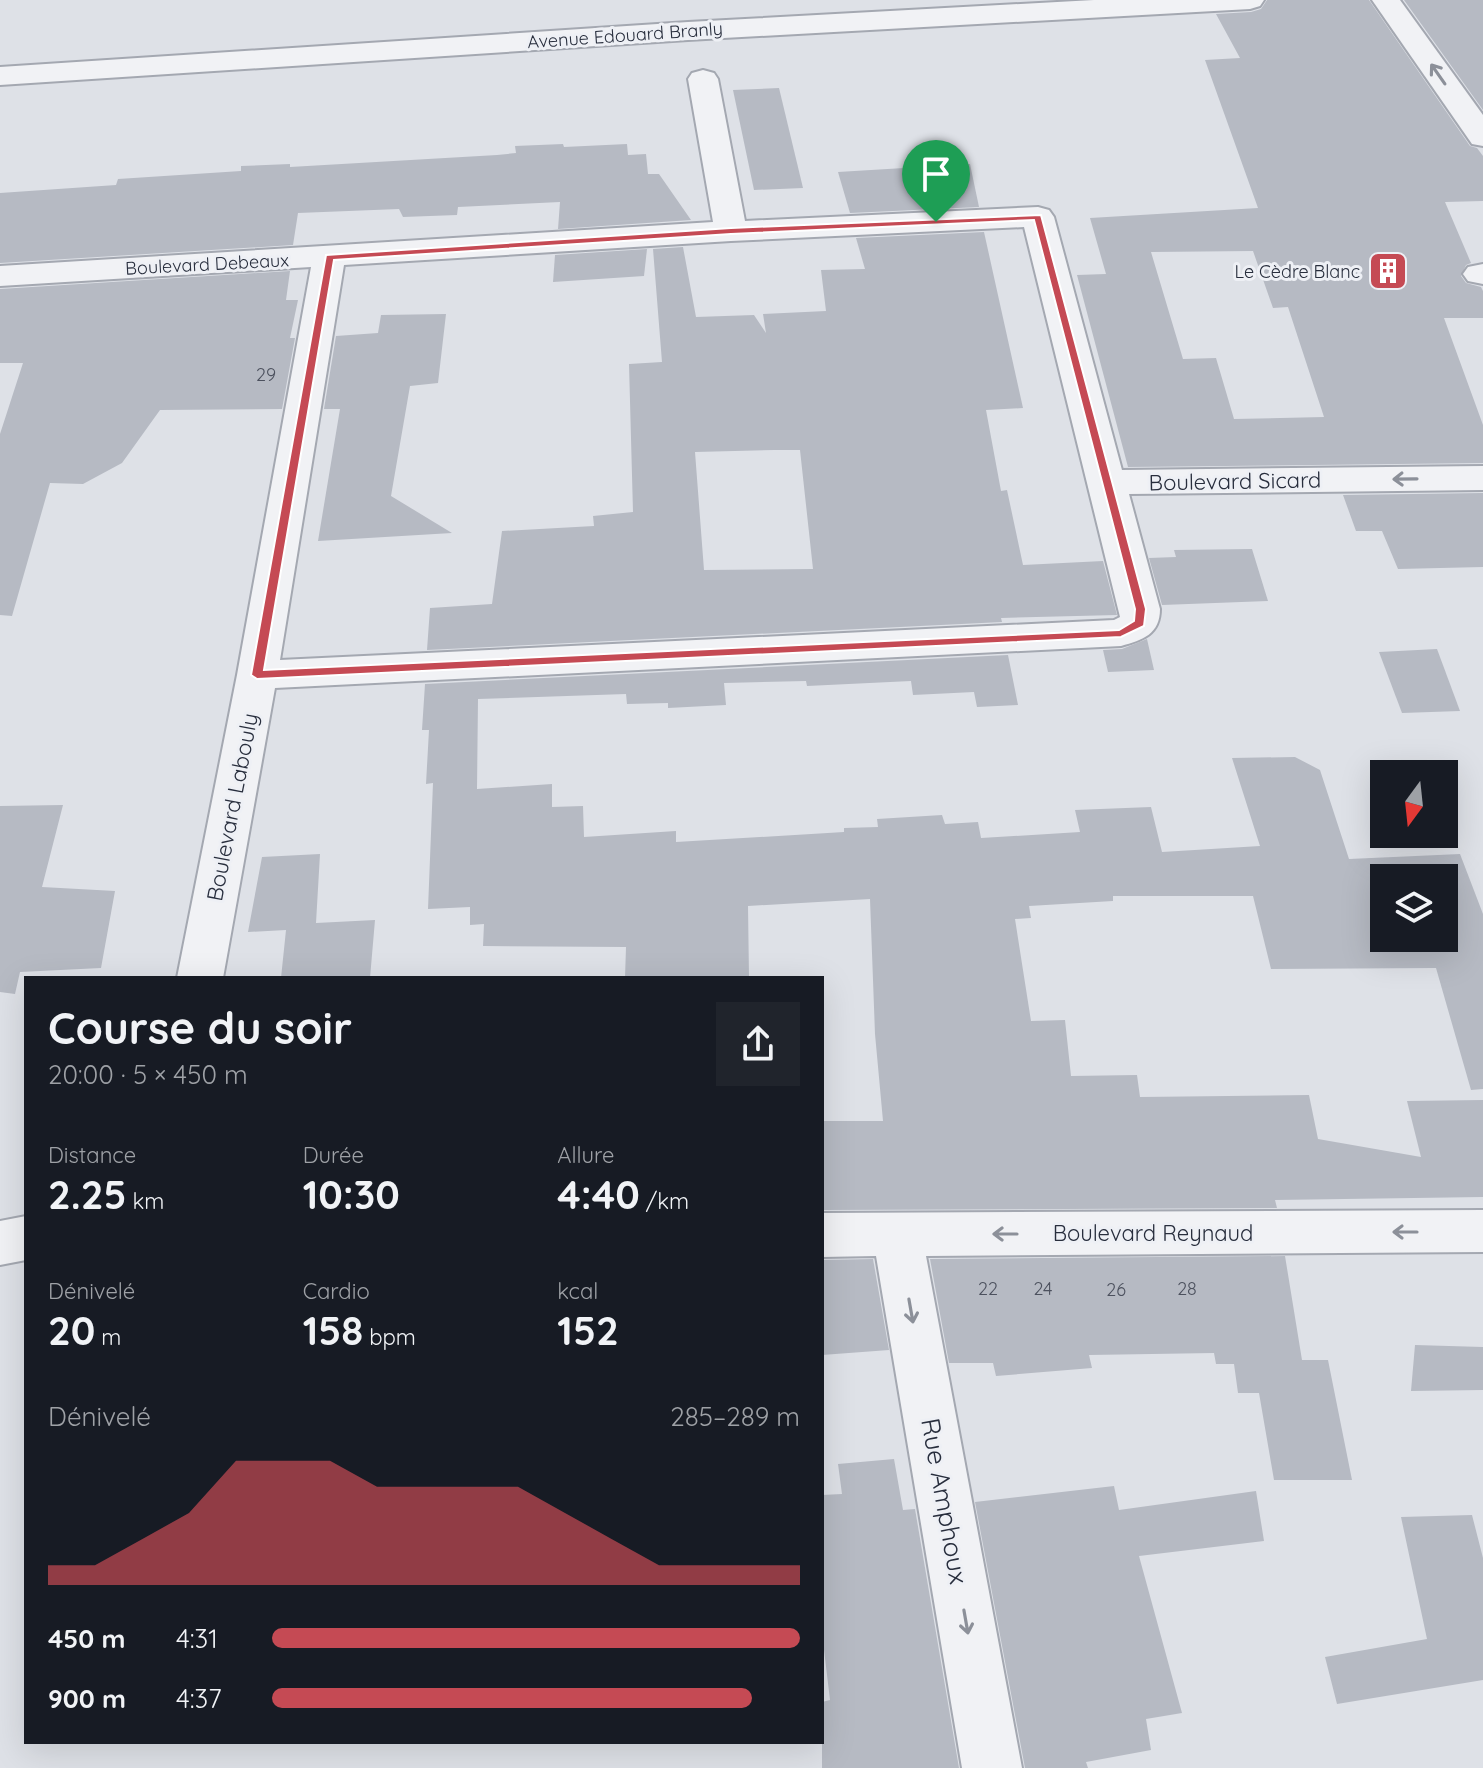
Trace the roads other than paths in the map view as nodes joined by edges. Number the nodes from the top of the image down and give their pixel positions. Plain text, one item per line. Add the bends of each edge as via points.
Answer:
1 (1250, 0) edge
2 (1386, 0) edge
3 (0, 76) edge
4 (703, 79) dead end
5 (1477, 121) edge
6 (731, 231) junction
7 (329, 257) junction
8 (0, 276) edge
9 (1483, 478) edge
10 (1107, 482) junction
11 (257, 675) junction
12 (200, 976) edge
13 (1483, 1231) edge
14 (824, 1235) edge
15 (897, 1235) junction
16 (24, 1238) edge
17 (0, 1243) edge
18 (992, 1768) edge

1 - 3 street, Avenue Edouard Branly
5 -> 2 street
4 - 6 street
6 - 7 street, Boulevard Debeaux
6 - 10 street, Boulevard Debeaux via 1038,217
7 - 8 street, Boulevard Debeaux
7 - 11 street, Boulevard Labouly
9 -> 10 street, Boulevard Sicard
10 - 11 street via 1140,609 1140,623 1121,633
11 - 12 street, Boulevard Labouly
13 -> 15 street, Boulevard Reynaud
14 - 15 street, Boulevard Reynaud
15 -> 18 street, Rue Amphoux
16 - 17 street

